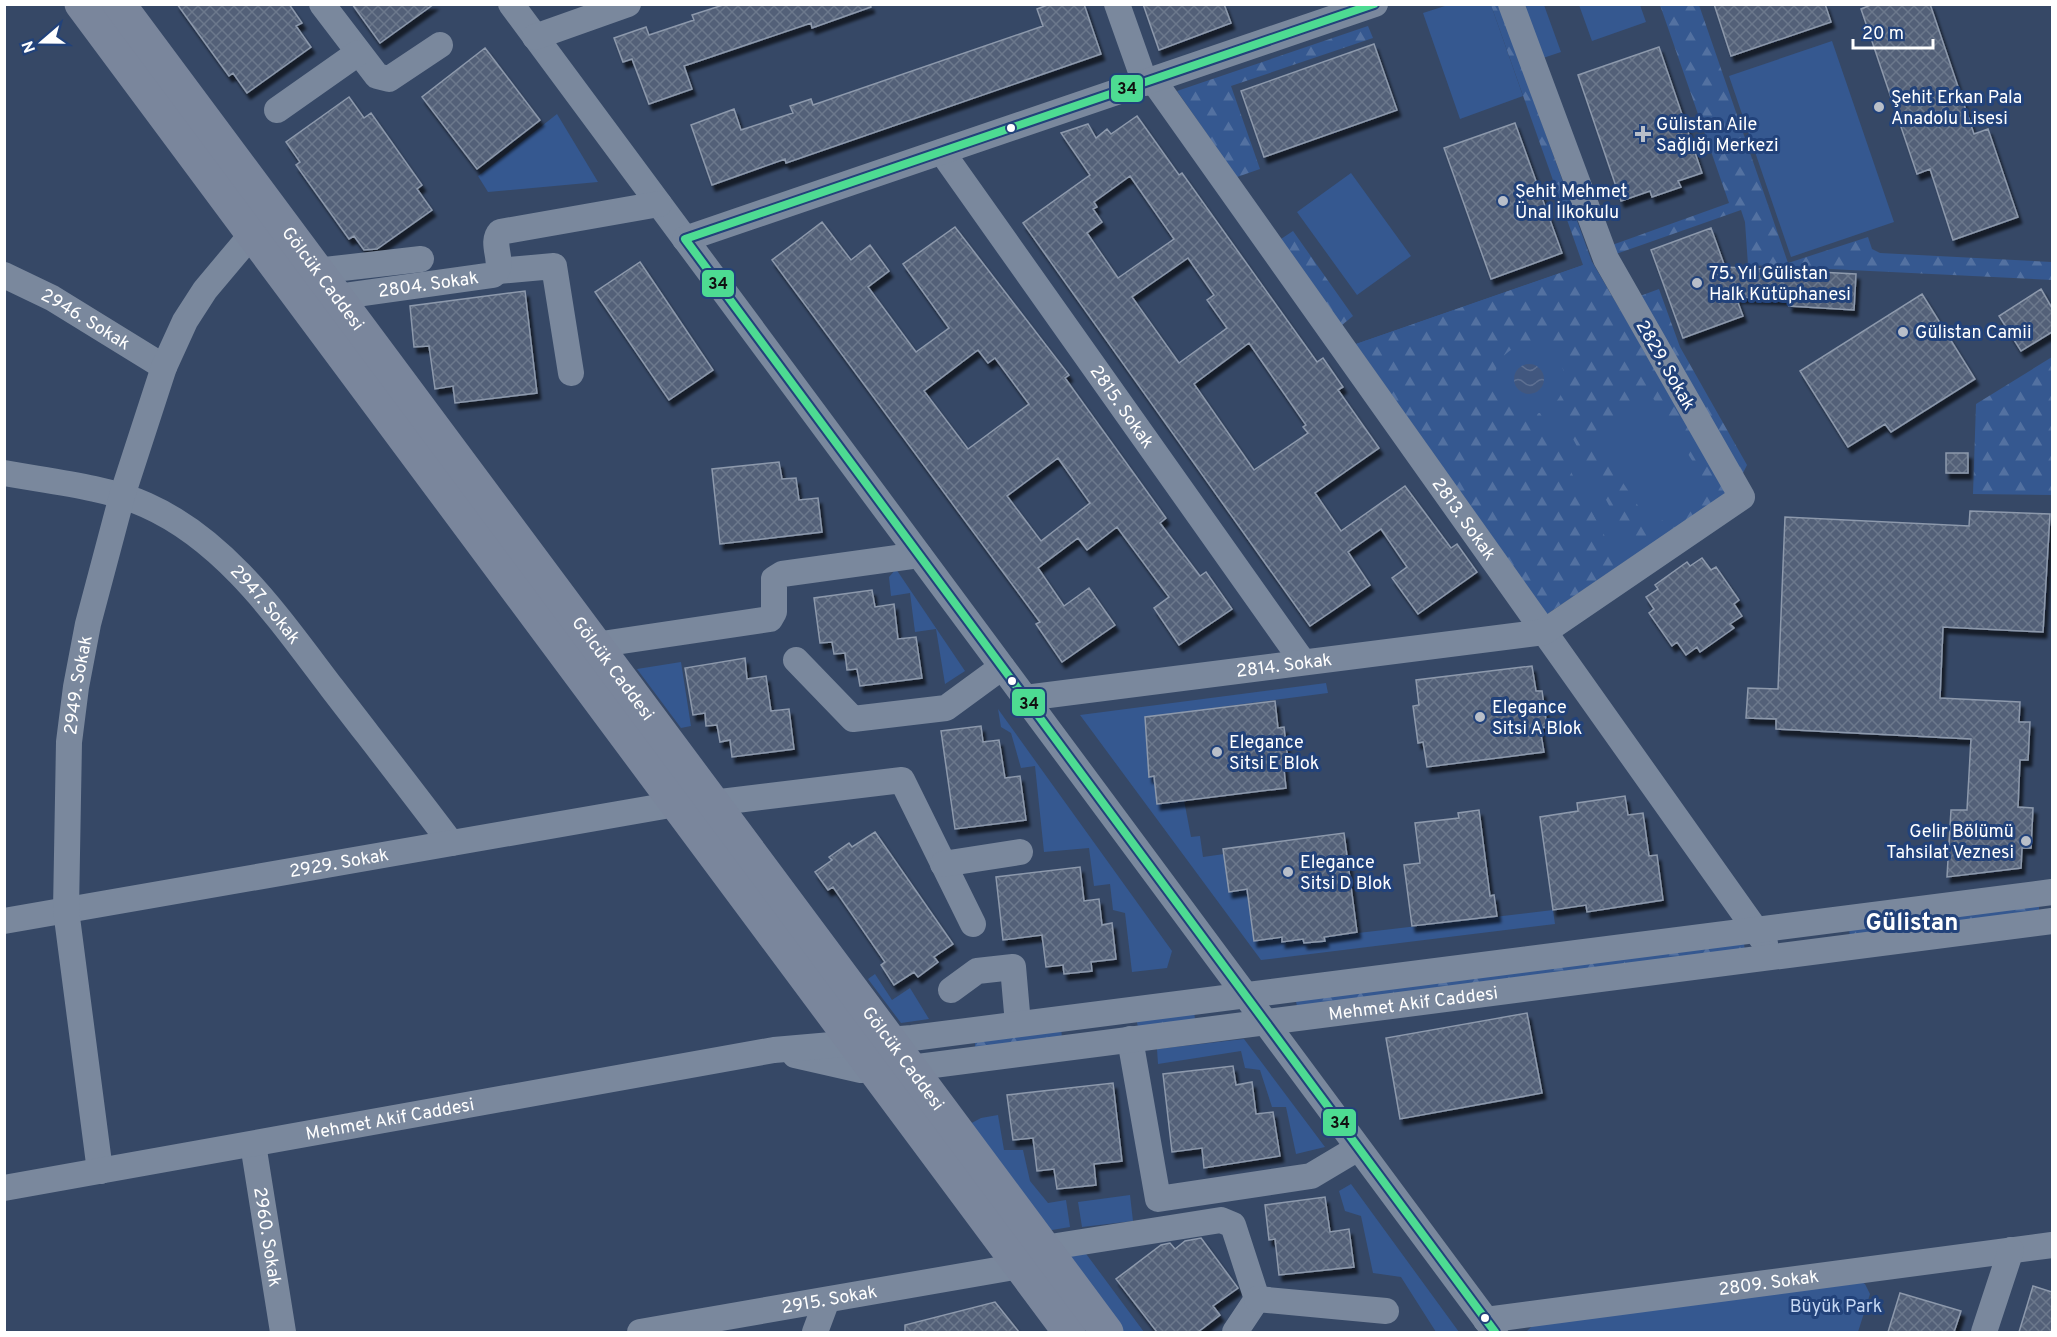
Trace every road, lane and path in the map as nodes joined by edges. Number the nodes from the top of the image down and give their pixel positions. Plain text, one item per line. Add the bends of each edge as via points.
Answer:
1 (81, 4) edge
2 (118, 4) edge
3 (322, 4) edge
4 (511, 4) edge
5 (628, 4) edge
6 (1118, 4) edge
7 (1375, 4) edge
8 (1511, 4) edge
9 (535, 37) junction
10 (440, 45) dead end
11 (357, 53) junction
12 (1149, 81) junction
13 (277, 110) dead end
14 (942, 152) junction
15 (659, 204) junction
16 (252, 234) junction
17 (685, 239) junction
18 (421, 259) dead end
19 (316, 271) junction
20 (498, 271) junction
21 (4, 275) edge
22 (336, 297) junction
23 (164, 367) junction
24 (572, 373) dead end
25 (4, 473) edge
26 (122, 496) junction
27 (919, 555) junction
28 (1544, 632) junction
29 (595, 645) junction
30 (796, 660) dead end
31 (1303, 662) junction
32 (1002, 667) junction
33 (1025, 698) junction
34 (712, 803) junction
35 (676, 804) junction
36 (451, 843) junction
37 (1020, 852) dead end
38 (943, 864) junction
39 (2052, 892) edge
40 (66, 910) junction
41 (4, 921) edge
42 (2052, 921) edge
43 (973, 924) dead end
44 (1757, 931) junction
45 (1776, 958) junction
46 (951, 990) dead end
47 (1244, 994) junction
48 (1264, 1022) junction
49 (1018, 1024) junction
50 (1130, 1039) junction
51 (889, 1040) junction
52 (854, 1043) junction
53 (774, 1050) junction
54 (910, 1068) junction
55 (874, 1071) junction
56 (253, 1144) junction
57 (1358, 1148) junction
58 (100, 1171) junction
59 (4, 1188) edge
60 (2052, 1245) edge
61 (2011, 1250) junction
62 (1032, 1257) junction
63 (1257, 1299) junction
64 (827, 1300) junction
65 (1386, 1311) dead end
66 (1490, 1326) edge
67 (283, 1332) edge
68 (640, 1332) edge
69 (815, 1332) edge
70 (1069, 1332) edge
71 (1107, 1332) edge
72 (1235, 1332) edge
73 (1984, 1332) edge

1 - 16 main road, Gölcük Caddesi
2 - 19 main road, Gölcük Caddesi
3 - 11 street
4 - 9 street
5 - 9 street
6 - 12 street, 2813. Sokak
7 - 12 street
8 - 28 street, 2829. Sokak via 1606,259 1742,497
9 - 15 street
10 - 11 street via 389,79 377,76
11 - 13 street
12 - 14 street
12 - 28 street, 2813. Sokak
14 - 17 street
14 - 31 street, 2815. Sokak
15 - 17 street
15 - 20 street, 2804. Sokak via 501,232 496,240
16 - 23 street, 2949. Sokak via 185,321
16 - 35 main road, Gölcük Caddesi
17 - 27 street
18 - 19 street
19 - 22 main road, Gölcük Caddesi
20 - 22 street, 2804. Sokak via 489,276
20 - 24 street via 554,266
21 - 23 street, 2946. Sokak via 52,298
22 - 29 main road, Gölcük Caddesi
23 - 26 street, 2949. Sokak
25 - 26 street, 2947. Sokak
26 - 36 street, 2947. Sokak via 166,514 234,568 268,605
26 - 40 street, 2949. Sokak via 88,624 76,687 69,742
27 - 29 street via 782,574 774,579 774,612 770,619
27 - 32 street
28 - 31 street, 2814. Sokak
28 - 44 street, 2813. Sokak
29 - 34 main road, Gölcük Caddesi
30 - 32 street via 853,718 945,708
31 - 33 street, 2814. Sokak
32 - 33 street
33 - 47 street
34 - 38 street via 902,780
34 - 51 main road, Gölcük Caddesi
35 - 36 street, 2929. Sokak
35 - 52 main road, Gölcük Caddesi
36 - 40 street, 2929. Sokak
37 - 38 street
38 - 43 street
39 - 44 street, Mehmet Akif Caddesi
40 - 41 street, 2929. Sokak
40 - 58 street, 2949. Sokak
42 - 45 street, Mehmet Akif Caddesi
44 - 45 street, 2813. Sokak
44 - 47 street, Mehmet Akif Caddesi
45 - 48 street, Mehmet Akif Caddesi
46 - 49 street via 977,971 1013,967
47 - 48 street
47 - 49 street, Mehmet Akif Caddesi
48 - 50 street, Mehmet Akif Caddesi
48 - 57 street
49 - 51 street, Mehmet Akif Caddesi
50 - 54 street, Mehmet Akif Caddesi
50 - 57 street via 1158,1199 1311,1176
51 - 52 street, Mehmet Akif Caddesi
51 - 54 main road, Gölcük Caddesi
52 - 53 street, Mehmet Akif Caddesi
52 - 55 main road, Gölcük Caddesi
53 - 55 street, Mehmet Akif Caddesi
53 - 56 street, Mehmet Akif Caddesi
54 - 55 street, Mehmet Akif Caddesi
54 - 62 main road, Gölcük Caddesi
55 - 62 main road, Gölcük Caddesi
56 - 58 street, Mehmet Akif Caddesi
56 - 67 street, 2960. Sokak
57 - 66 street
58 - 59 street, Mehmet Akif Caddesi
60 - 61 street, 2809. Sokak
61 - 66 street, 2809. Sokak
61 - 73 street
62 - 63 street, 2915. Sokak via 1221,1220 1233,1225
62 - 64 street, 2915. Sokak
62 - 70 main road, Gölcük Caddesi
62 - 71 main road, Gölcük Caddesi
63 - 65 street
63 - 72 street
64 - 68 street, 2915. Sokak
64 - 69 street

